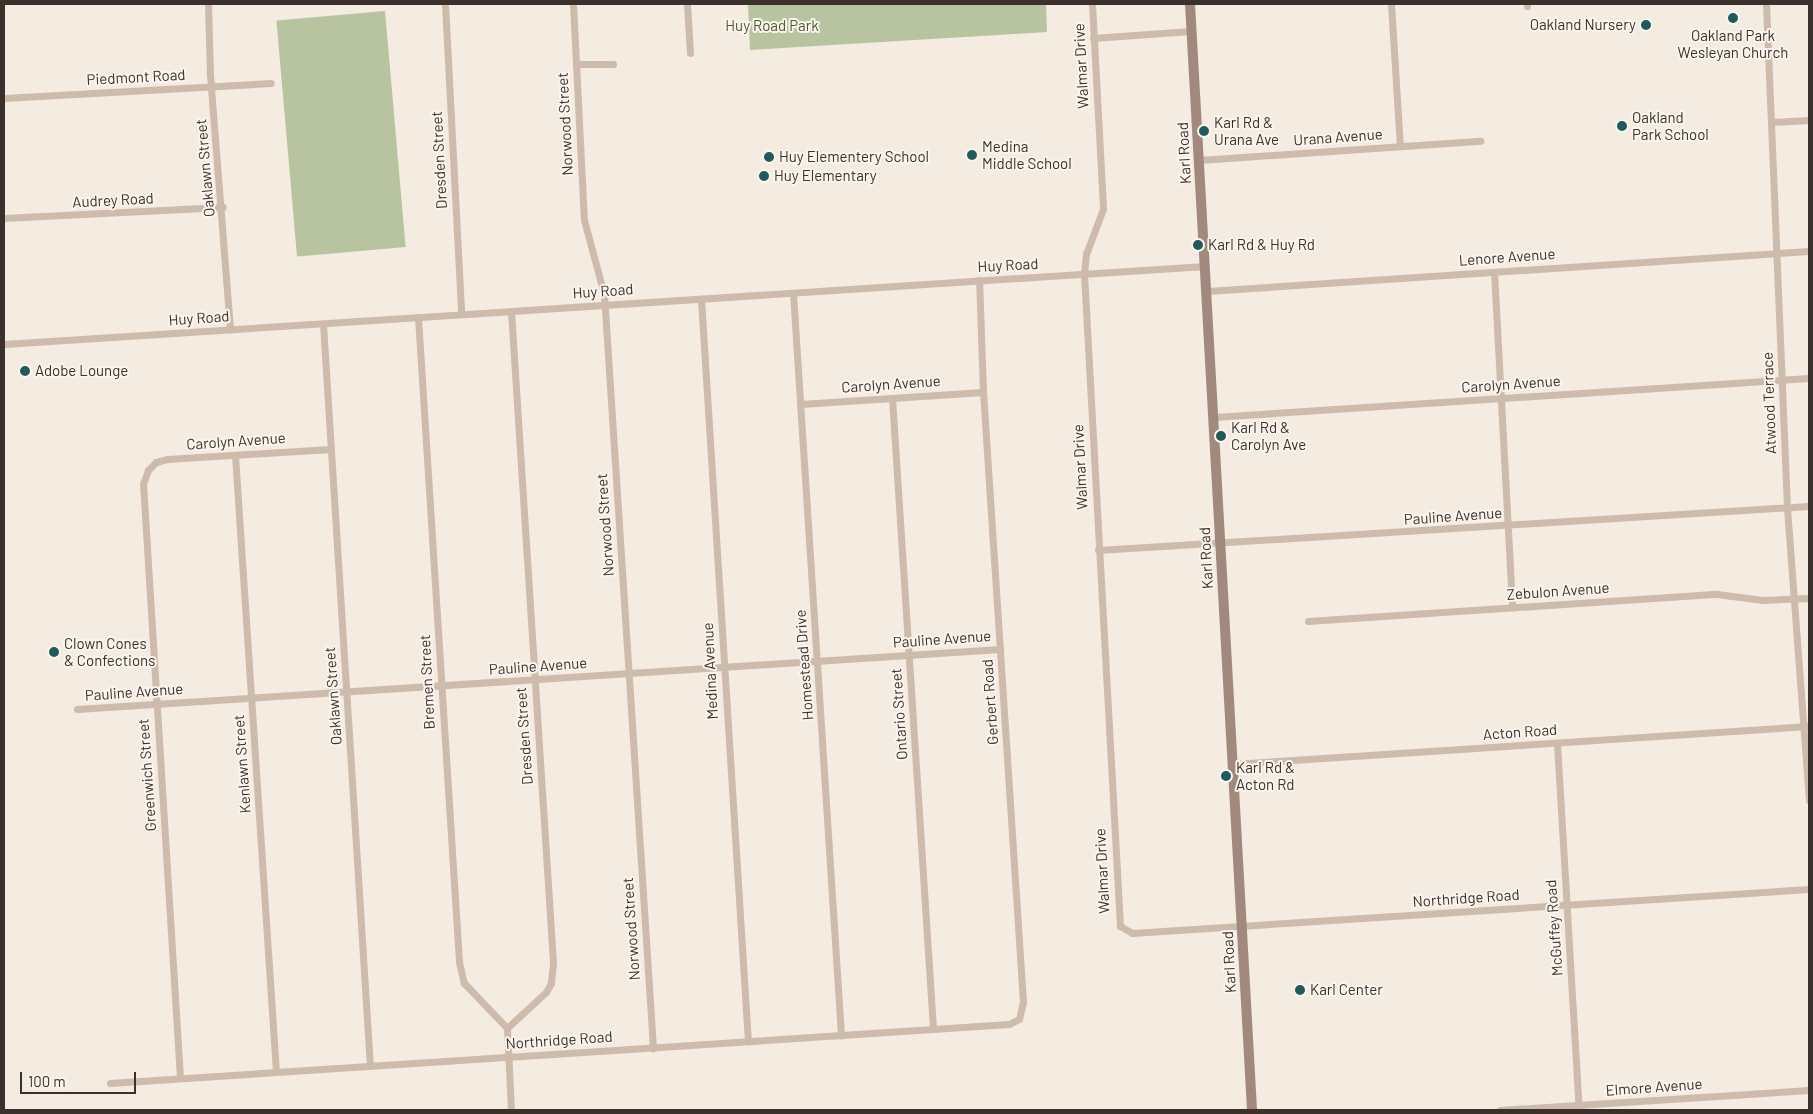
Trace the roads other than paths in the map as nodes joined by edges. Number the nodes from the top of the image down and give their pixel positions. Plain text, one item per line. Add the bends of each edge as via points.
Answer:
1 (208, 4) edge
2 (445, 4) edge
3 (573, 4) edge
4 (687, 4) edge
5 (1092, 4) edge
6 (1190, 4) edge
7 (1391, 4) edge
8 (1766, 4) edge
9 (1191, 31) junction
10 (1093, 38) junction
11 (690, 53) dead end
12 (576, 64) junction
13 (613, 64) dead end
14 (271, 83) dead end
15 (211, 86) junction
16 (4, 98) edge
17 (1809, 120) edge
18 (1771, 122) junction
19 (1480, 141) dead end
20 (1400, 146) junction
21 (1199, 160) junction
22 (223, 207) junction
23 (4, 218) edge
24 (1809, 251) edge
25 (1777, 253) junction
26 (1205, 266) junction
27 (1494, 272) junction
28 (1084, 274) junction
29 (979, 280) junction
30 (1207, 291) junction
31 (793, 293) junction
32 (700, 299) junction
33 (605, 304) junction
34 (511, 311) junction
35 (461, 314) junction
36 (418, 317) junction
37 (323, 324) junction
38 (230, 330) junction
39 (4, 344) edge
40 (1809, 378) edge
41 (1781, 380) junction
42 (983, 392) junction
43 (892, 398) junction
44 (1499, 398) junction
45 (801, 404) junction
46 (1214, 417) junction
47 (330, 449) junction
48 (236, 455) junction
49 (148, 470) joint
50 (1809, 506) edge
51 (1787, 508) junction
52 (1505, 526) junction
53 (1220, 544) junction
54 (1098, 550) junction
55 (1809, 598) edge
56 (1792, 600) junction
57 (1512, 608) junction
58 (1308, 621) dead end
59 (1000, 649) junction
60 (909, 655) junction
61 (818, 662) junction
62 (723, 670) junction
63 (629, 674) junction
64 (534, 680) junction
65 (441, 686) junction
66 (347, 692) junction
67 (252, 698) junction
68 (156, 704) junction
69 (77, 709) dead end
70 (1807, 726) edge
71 (1557, 743) junction
72 (1232, 764) junction
73 (1809, 800) edge
74 (1809, 889) edge
75 (1567, 905) junction
76 (1242, 926) junction
77 (1124, 930) joint
78 (1009, 1024) joint
79 (507, 1028) junction
80 (932, 1029) junction
81 (842, 1035) junction
82 (748, 1042) junction
83 (653, 1048) junction
84 (508, 1057) junction
85 (370, 1066) junction
86 (276, 1072) junction
87 (180, 1078) junction
88 (110, 1083) dead end
89 (1809, 1090) edge
90 (1579, 1108) edge
91 (511, 1110) edge
92 (1252, 1110) edge
93 (1500, 1110) edge

1 - 15 street, Oaklawn Street
2 - 35 street, Dresden Street
3 - 12 street, Norwood Street
4 - 11 street
5 - 10 street, Walmar Drive
6 - 9 main road, Karl Road
7 - 20 street
8 - 18 street, Atwood Terrace
9 - 10 street
9 - 21 main road, Karl Road
10 - 28 street, Walmar Drive via 1103,209 1086,254
12 - 13 street
12 - 33 street, Norwood Street via 584,220 603,281
14 - 15 street, Piedmont Road
15 - 16 street, Piedmont Road
15 - 22 street, Oaklawn Street
17 - 18 street
18 - 25 street, Atwood Terrace
19 - 20 street, Urana Avenue
20 - 21 street, Urana Avenue
21 - 26 main road, Karl Road
22 - 23 street, Audrey Road
22 - 38 street, Oaklawn Street
24 - 25 street, Lenore Avenue
25 - 27 street, Lenore Avenue
25 - 41 street, Atwood Terrace
26 - 28 street, Huy Road
26 - 30 main road, Karl Road
27 - 30 street, Lenore Avenue
27 - 44 street
28 - 29 street, Huy Road
28 - 54 street, Walmar Drive
29 - 31 street, Huy Road
29 - 42 street, Gerbert Road
30 - 46 main road, Karl Road
31 - 32 street, Huy Road
31 - 45 street, Homestead Drive
32 - 33 street, Huy Road
32 - 62 street, Medina Avenue
33 - 34 street, Huy Road
33 - 63 street, Norwood Street
34 - 35 street, Huy Road
34 - 64 street, Dresden Street
35 - 36 street, Huy Road
36 - 37 street, Huy Road
36 - 65 street, Bremen Street
37 - 38 street, Huy Road
37 - 47 street, Oaklawn Street
38 - 39 street, Huy Road
40 - 41 street, Carolyn Avenue
41 - 44 street, Carolyn Avenue
41 - 51 street, Atwood Terrace
42 - 43 street, Carolyn Avenue
42 - 59 street, Gerbert Road
43 - 45 street, Carolyn Avenue
43 - 60 street, Ontario Street
44 - 46 street, Carolyn Avenue
44 - 52 street
45 - 61 street, Homestead Drive
46 - 53 main road, Karl Road
47 - 48 street, Carolyn Avenue
47 - 66 street, Oaklawn Street
48 - 49 street, Carolyn Avenue via 166,459 156,462
48 - 67 street, Kenlawn Street
49 - 68 street, Greenwich Street via 143,498
50 - 51 street, Pauline Avenue
51 - 52 street, Pauline Avenue
51 - 56 street, Atwood Terrace
52 - 53 street, Pauline Avenue
52 - 57 street
53 - 54 street, Pauline Avenue
53 - 72 main road, Karl Road
54 - 77 street, Walmar Drive via 1118,920
55 - 56 street, Zebulon Avenue
56 - 57 street, Zebulon Avenue via 1717,594
56 - 70 street, Atwood Terrace
57 - 58 street, Zebulon Avenue
59 - 60 street, Pauline Avenue
59 - 78 street, Gerbert Road via 1023,1002 1019,1019
60 - 61 street, Pauline Avenue
60 - 80 street, Ontario Street
61 - 62 street, Pauline Avenue
61 - 81 street, Homestead Drive
62 - 63 street, Pauline Avenue
62 - 82 street, Medina Avenue
63 - 64 street, Pauline Avenue
63 - 83 street, Norwood Street
64 - 65 street, Pauline Avenue
64 - 79 street, Dresden Street via 553,974 546,992
65 - 66 street, Pauline Avenue
65 - 79 street, Bremen Street via 459,962 464,983
66 - 67 street, Pauline Avenue
66 - 85 street, Oaklawn Street
67 - 68 street, Pauline Avenue
67 - 86 street, Kenlawn Street
68 - 69 street, Pauline Avenue
68 - 87 street, Greenwich Street
70 - 71 street, Acton Road
70 - 73 street, Atwood Terrace
71 - 72 street, Acton Road
71 - 75 street, McGuffey Road
72 - 76 main road, Karl Road
74 - 75 street, Northridge Road
75 - 76 street, Northridge Road
75 - 90 street, McGuffey Road
76 - 77 street, Northridge Road via 1132,933
76 - 92 main road, Karl Road
78 - 80 street, Northridge Road
79 - 84 street
80 - 81 street, Northridge Road
81 - 82 street, Northridge Road
82 - 83 street, Northridge Road
83 - 84 street, Northridge Road
84 - 85 street, Northridge Road
84 - 91 street
85 - 86 street, Northridge Road
86 - 87 street, Northridge Road
87 - 88 street, Northridge Road
89 - 90 street, Elmore Avenue
90 - 93 street, Elmore Avenue

